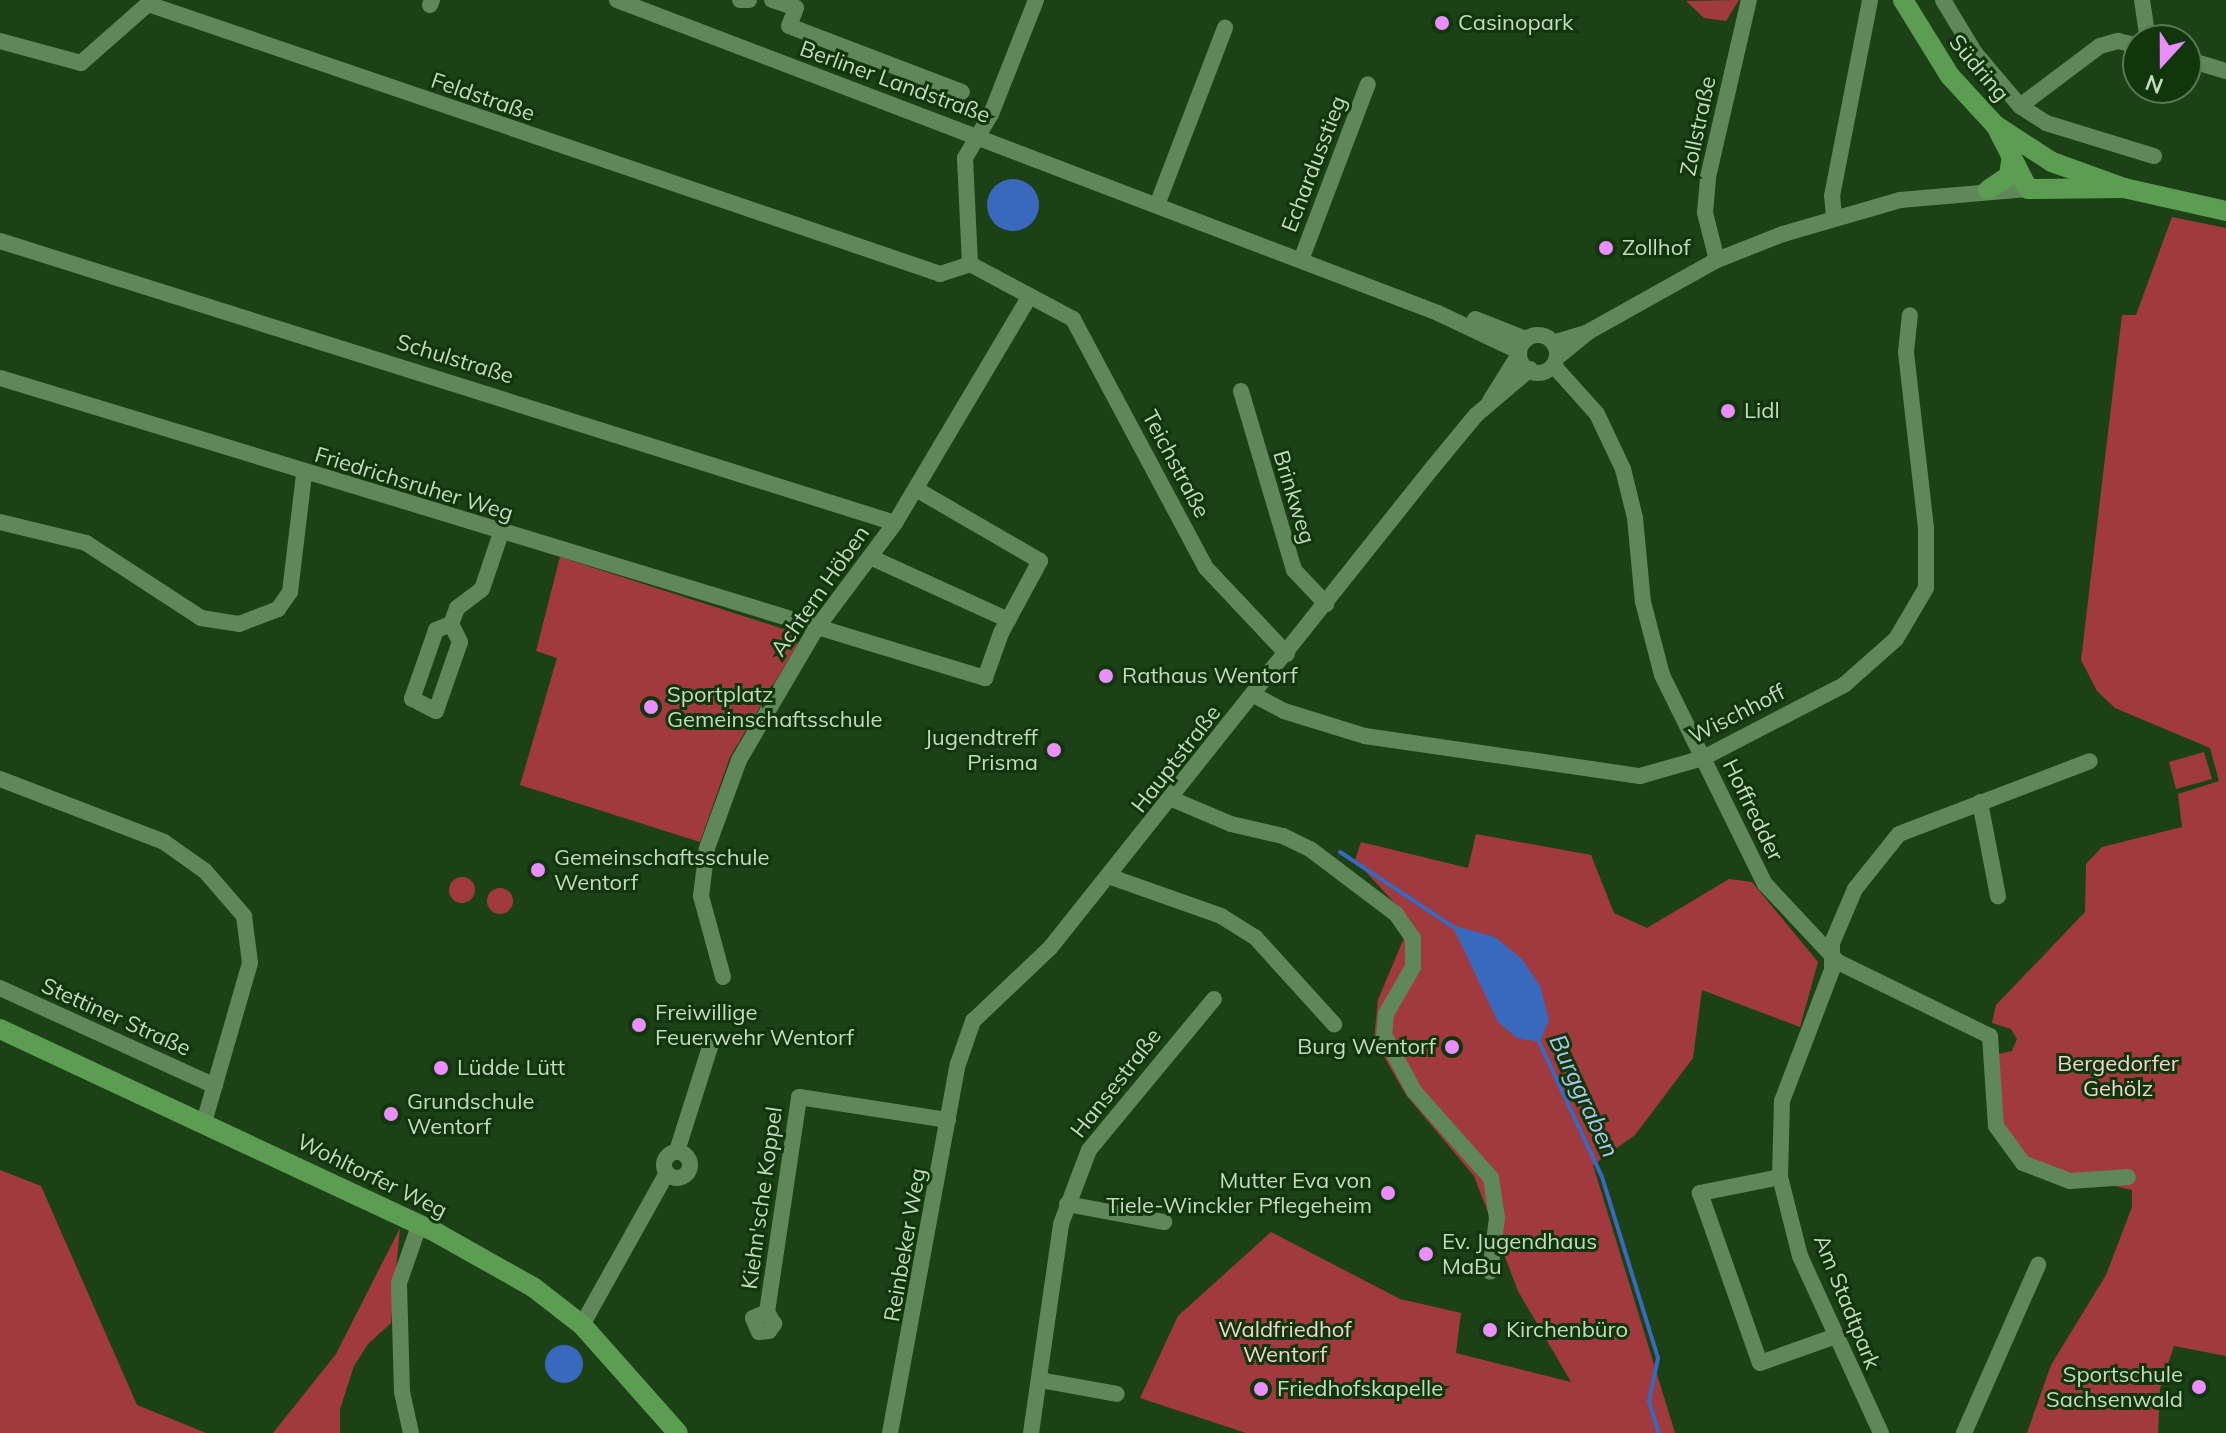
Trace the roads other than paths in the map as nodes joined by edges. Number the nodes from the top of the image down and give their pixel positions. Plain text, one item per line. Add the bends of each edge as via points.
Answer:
1 (617, 0) edge
2 (740, 0) edge
3 (749, 0) edge
4 (772, 0) edge
5 (1036, 0) edge
6 (1749, 0) edge
7 (1870, 0) edge
8 (1903, 0) edge
9 (1943, 0) edge
10 (2142, 0) edge
11 (149, 2) edge
12 (2146, 24) edge
13 (1225, 28) dead end
14 (0, 41) edge
15 (2122, 42) edge
16 (2202, 64) edge
17 (2226, 71) edge
18 (1368, 84) dead end
19 (962, 92) dead end
20 (2020, 106) junction
21 (1995, 125) junction
22 (975, 134) junction
23 (2012, 151) junction
24 (2034, 151) junction
25 (2154, 156) dead end
26 (2124, 188) junction
27 (2028, 189) junction
28 (1988, 190) junction
29 (1157, 205) junction
30 (2226, 211) edge
31 (1834, 217) junction
32 (0, 241) edge
33 (1301, 260) junction
34 (1717, 260) junction
35 (970, 264) junction
36 (1030, 296) junction
37 (1910, 315) dead end
38 (1522, 354) junction
39 (1556, 355) junction
40 (0, 378) edge
41 (1241, 391) dead end
42 (304, 474) junction
43 (916, 489) junction
44 (0, 522) edge
45 (895, 523) junction
46 (501, 533) junction
47 (870, 557) junction
48 (1326, 604) junction
49 (1008, 620) junction
50 (451, 624) junction
51 (816, 629) junction
52 (1287, 654) junction
53 (1254, 695) junction
54 (1703, 758) junction
55 (2090, 761) dead end
56 (0, 779) edge
57 (1172, 799) junction
58 (1980, 802) junction
59 (1111, 877) junction
60 (1998, 896) dead end
61 (1834, 953) junction
62 (723, 977) dead end
63 (0, 988) edge
64 (1214, 999) dead end
65 (1334, 1024) dead end
66 (0, 1029) edge
67 (711, 1044) dead end
68 (958, 1064) joint
69 (215, 1086) junction
70 (948, 1120) junction
71 (204, 1122) junction
72 (1780, 1177) junction
73 (2128, 1177) dead end
74 (1067, 1204) junction
75 (1164, 1222) dead end
76 (419, 1226) junction
77 (2038, 1265) dead end
78 (1490, 1272) dead end
79 (767, 1312) dead end
80 (582, 1325) junction
81 (1833, 1337) junction
82 (1040, 1380) junction
83 (1117, 1394) dead end
84 (411, 1433) edge
85 (678, 1433) edge
86 (890, 1433) edge
87 (1031, 1433) edge
88 (1881, 1433) edge
89 (1964, 1433) edge

1 - 22 street, Berliner Landstraße
2 - 3 street
4 - 19 street, Berliner Landstraße via 796,8 789,26
5 - 22 street via 991,114
6 - 34 street, Zollstraße via 1708,177 1705,213
7 - 31 street via 1832,196
8 - 21 main road, Südring via 1950,76
9 - 20 street via 1975,53
10 - 12 street
11 - 14 street, Feldstraße via 81,63
11 - 35 street, Feldstraße via 940,274
13 - 29 street
15 - 20 street via 2100,46
16 - 17 street
18 - 33 street, Echardusstieg
20 - 25 street via 2046,123
21 - 23 main road, Südring
21 - 24 main road, Südring
22 - 29 street, Berliner Landstraße
22 - 35 street via 963,168
23 - 27 main road, Südring
23 - 28 main road via 2009,176
24 - 26 main road, Südring via 2072,171
24 - 27 main road via 2038,166
26 - 27 main road
26 - 30 main road
27 - 28 street
28 - 31 street via 1900,200
29 - 33 street, Berliner Landstraße
31 - 34 street
32 - 45 street, Schulstraße
33 - 38 street, Berliner Landstraße via 1438,313 1457,312
34 - 39 street
35 - 36 street, Teichstraße
36 - 43 street, Achtern Höben
36 - 52 street, Teichstraße via 1073,319 1206,568
37 - 54 street, Wischhoff via 1906,352 1926,528 1926,588 1896,639 1844,685
38 - 39 street, Berliner Landstraße
38 - 39 street
38 - 48 street, Hauptstraße via 1489,403
39 - 54 street, Hoffredder via 1597,414 1623,469 1635,518 1643,602 1662,675
40 - 42 street, Friedrichsruher Weg
41 - 48 street, Brinkweg via 1294,570
42 - 44 street via 290,592 278,609 239,624 201,618 86,543
42 - 46 street, Friedrichsruher Weg
43 - 45 street, Achtern Höben
43 - 49 street via 1040,561
45 - 47 street, Achtern Höben
46 - 50 street via 482,589 457,608
46 - 51 street, Friedrichsruher Weg
47 - 49 street
47 - 51 street, Achtern Höben
48 - 52 street, Hauptstraße
49 - 51 street, Friedrichsruher Weg via 985,678
50 - 50 street via 436,630 412,699 436,711 460,642
51 - 62 street, Achtern Höben via 739,760 707,848 701,896
52 - 53 street, Hauptstraße
53 - 54 street, Wischhoff via 1284,711 1365,736 1640,776
53 - 57 street, Hauptstraße
54 - 61 street, Hoffredder via 1765,884
55 - 58 street, Am Stadtpark
56 - 69 street via 164,842 205,871 232,899 250,936 250,963
57 - 59 street, Hauptstraße
57 - 78 street via 1310,849 1396,914 1413,938 1413,967 1386,1014 1384,1035 1414,1091 1491,1178 1496,1250
58 - 60 street
58 - 61 street, Am Stadtpark via 1899,834 1855,889 1832,943
59 - 65 street via 1221,916 1255,937
59 - 68 street, Hauptstraße via 1050,948 973,1021
61 - 72 street, Am Stadtpark via 1782,1101
61 - 73 street, Hoffredder via 1838,962 1990,1036 1996,1126 2023,1163 2070,1181
63 - 69 street, Stettiner Straße
64 - 74 street, Hansestraße via 1104,1127
66 - 71 main road, Wohltorfer Weg
67 - 80 street via 677,1151 666,1157 667,1173
68 - 70 street, Reinbeker Weg
69 - 71 street
70 - 79 street, Kiehn'sche Koppel via 799,1097
70 - 86 street, Reinbeker Weg
71 - 76 main road, Wohltorfer Weg
72 - 81 street, Am Stadtpark via 1800,1256
72 - 81 street via 1700,1193 1760,1363
74 - 75 street
74 - 82 street, Hansestraße
76 - 80 main road, Wohltorfer Weg via 533,1287
76 - 84 street via 399,1283 398,1323
77 - 89 street
80 - 85 main road, Wohltorfer Weg
81 - 88 street, Am Stadtpark
82 - 83 street
82 - 87 street, Hansestraße

